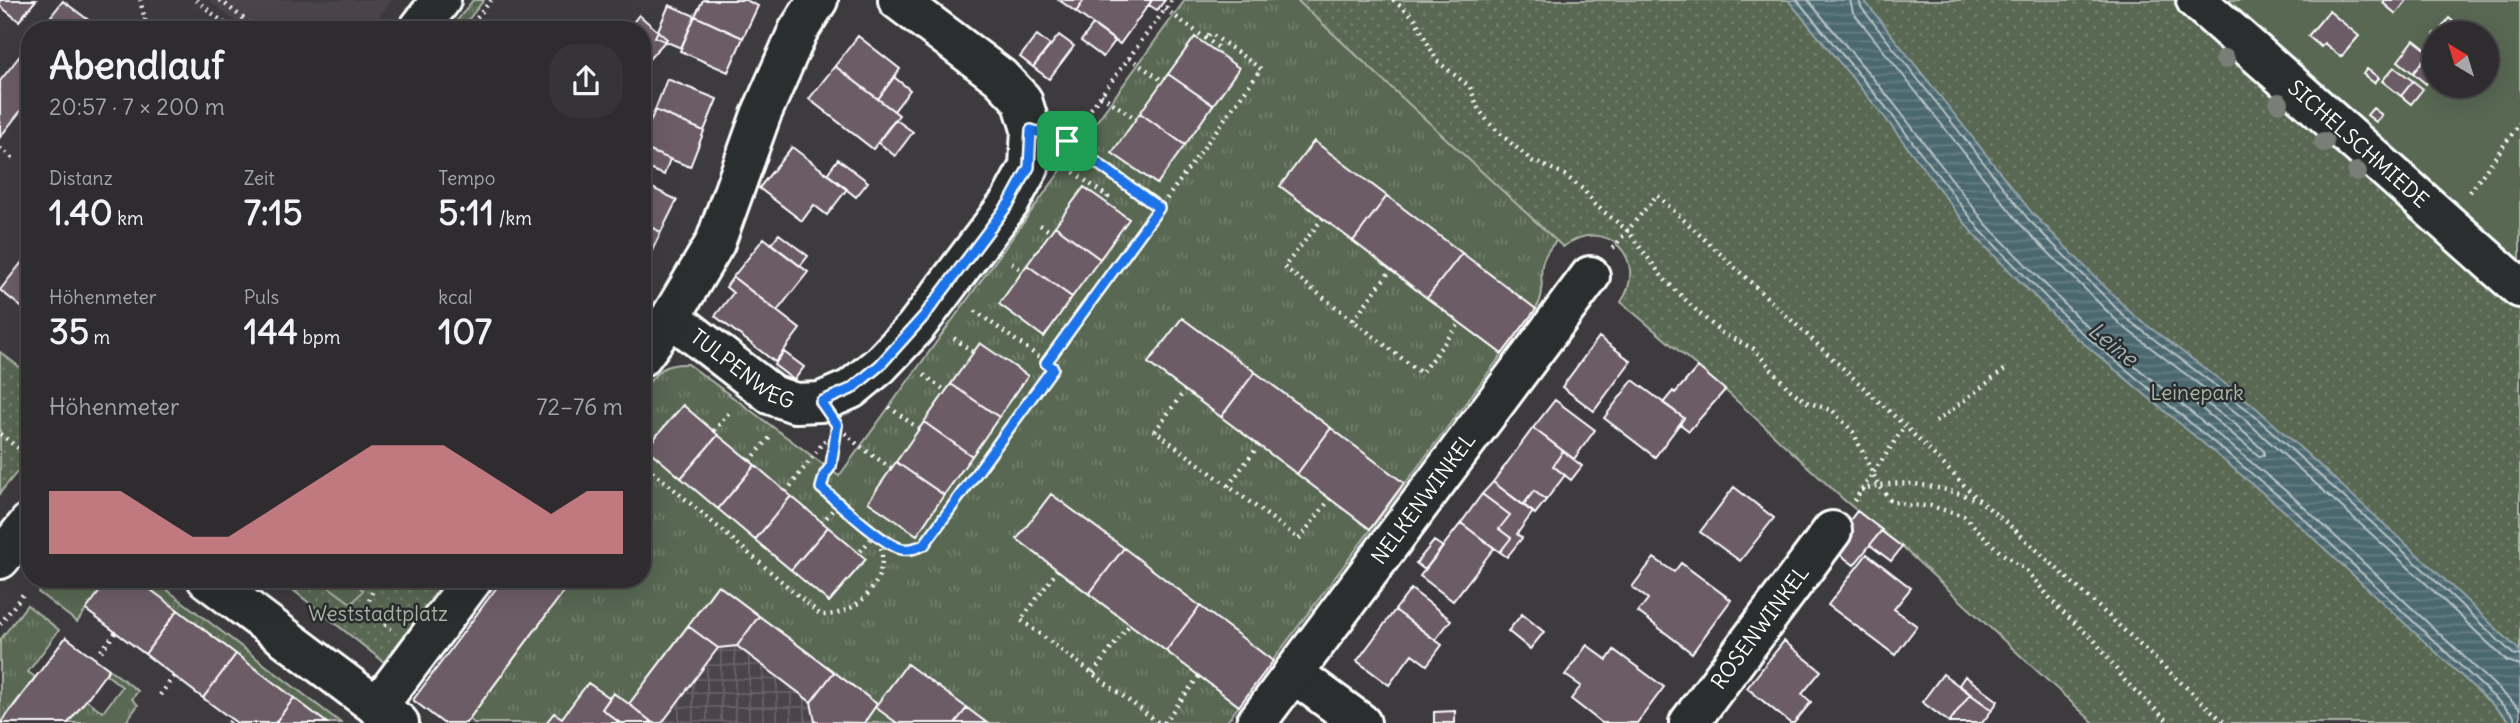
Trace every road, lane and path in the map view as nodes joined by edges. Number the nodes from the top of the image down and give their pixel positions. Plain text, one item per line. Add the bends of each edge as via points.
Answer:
1 (140, 0) edge
2 (196, 0) edge
3 (220, 0) edge
4 (442, 0) edge
5 (818, 0) edge
6 (898, 0) edge
7 (1172, 0) edge
8 (1393, 0) edge
9 (2196, 0) edge
10 (1165, 9) junction
11 (143, 21) edge
12 (222, 21) edge
13 (247, 21) edge
14 (425, 21) edge
15 (1206, 39) junction
16 (1217, 51) dead end
17 (1129, 58) junction
18 (1163, 81) dead end
19 (1101, 94) junction
20 (1136, 119) dead end
21 (2520, 123) edge
22 (1067, 141) junction
23 (0, 148) edge
24 (1061, 150) dead end
25 (14, 159) dead end
26 (1065, 166) dead end
27 (1105, 201) dead end
28 (1159, 208) junction
29 (1323, 218) dead end
30 (2446, 224) junction
31 (1627, 230) junction
32 (1391, 270) dead end
33 (1590, 276) joint
34 (2520, 288) edge
35 (945, 289) junction
36 (671, 317) junction
37 (1353, 320) junction
38 (1460, 323) dead end
39 (651, 344) edge
40 (1046, 363) junction
41 (2008, 367) dead end
42 (1185, 390) dead end
43 (1936, 422) dead end
44 (837, 425) junction
45 (1905, 426) junction
46 (0, 434) edge
47 (1259, 445) dead end
48 (21, 450) edge
49 (892, 468) dead end
50 (651, 470) edge
51 (1872, 473) junction
52 (1878, 484) junction
53 (1228, 486) junction
54 (1861, 490) junction
55 (786, 492) dead end
56 (1330, 499) dead end
57 (1980, 500) junction
58 (839, 502) junction
59 (822, 523) dead end
60 (1832, 531) joint
61 (21, 533) edge
62 (876, 533) junction
63 (859, 553) dead end
64 (0, 559) edge
65 (1058, 570) dead end
66 (219, 588) edge
67 (374, 588) edge
68 (467, 588) edge
69 (24, 593) dead end
70 (0, 624) edge
71 (1130, 624) dead end
72 (116, 632) dead end
73 (102, 650) dead end
74 (419, 651) junction
75 (1093, 673) junction
76 (1293, 673) junction
77 (174, 676) dead end
78 (1199, 676) dead end
79 (160, 695) dead end
80 (388, 715) edge
81 (1162, 723) edge
82 (1256, 723) edge
83 (1361, 723) edge
84 (1689, 723) edge
85 (2170, 723) edge
86 (2225, 723) edge

1 - 11 path
2 - 12 path
3 - 13 path
4 - 14 street
5 - 36 street, TULPENWEG via 798,31 761,115 715,243
6 - 35 street, TULPENWEG via 1000,77 1022,100 1031,130 1029,167 1010,202
7 - 10 path
8 - 31 path via 1415,17 1437,61 1470,87 1489,122 1532,161 1562,173 1584,190
9 - 30 street, SICHELSCHMIEDE
10 - 15 path
10 - 17 path
15 - 16 path via 1219,48
15 - 28 path via 1210,33 1261,69
17 - 18 path
17 - 19 path
19 - 20 path
19 - 22 path
21 - 30 path
22 - 24 path
22 - 28 path
23 - 25 path
26 - 27 path via 1108,197
28 - 40 path
29 - 37 path via 1284,268
30 - 34 street, SICHELSCHMIEDE
31 - 33 path
31 - 45 path via 1657,195
31 - 51 path via 1664,279 1699,313 1722,333 1754,349 1789,389 1807,402 1833,411 1853,432
32 - 37 path
33 - 76 street, NELKENWINKEL
35 - 36 street, TULPENWEG via 880,365 851,389 821,402 795,403 772,395
35 - 40 path
36 - 39 street, TULPENWEG
37 - 38 path via 1421,373
40 - 62 path via 1053,368 924,545 901,549
41 - 43 path
42 - 53 path via 1155,431
44 - 49 path
44 - 55 path
44 - 58 path via 831,466 821,488
45 - 51 path
45 - 57 path
46 - 48 path
47 - 53 path
50 - 62 path via 821,615 853,608 869,596 879,575 883,547
51 - 52 path
51 - 54 path
52 - 54 path
52 - 57 path via 1940,488
52 - 85 path via 1891,501 1964,516 2000,552 2026,570 2094,640 2126,682
53 - 56 path via 1299,539
54 - 60 path
57 - 86 path
58 - 59 path
58 - 62 path
60 - 84 street, ROSENWINKEL
61 - 64 street
62 - 63 path
65 - 75 path via 1021,620
66 - 80 street
67 - 74 path via 366,610
68 - 74 street
69 - 70 path
71 - 75 path
72 - 73 path
74 - 80 street
75 - 81 path
76 - 82 street, NELKENWINKEL
76 - 83 street
77 - 79 path
78 - 81 path

